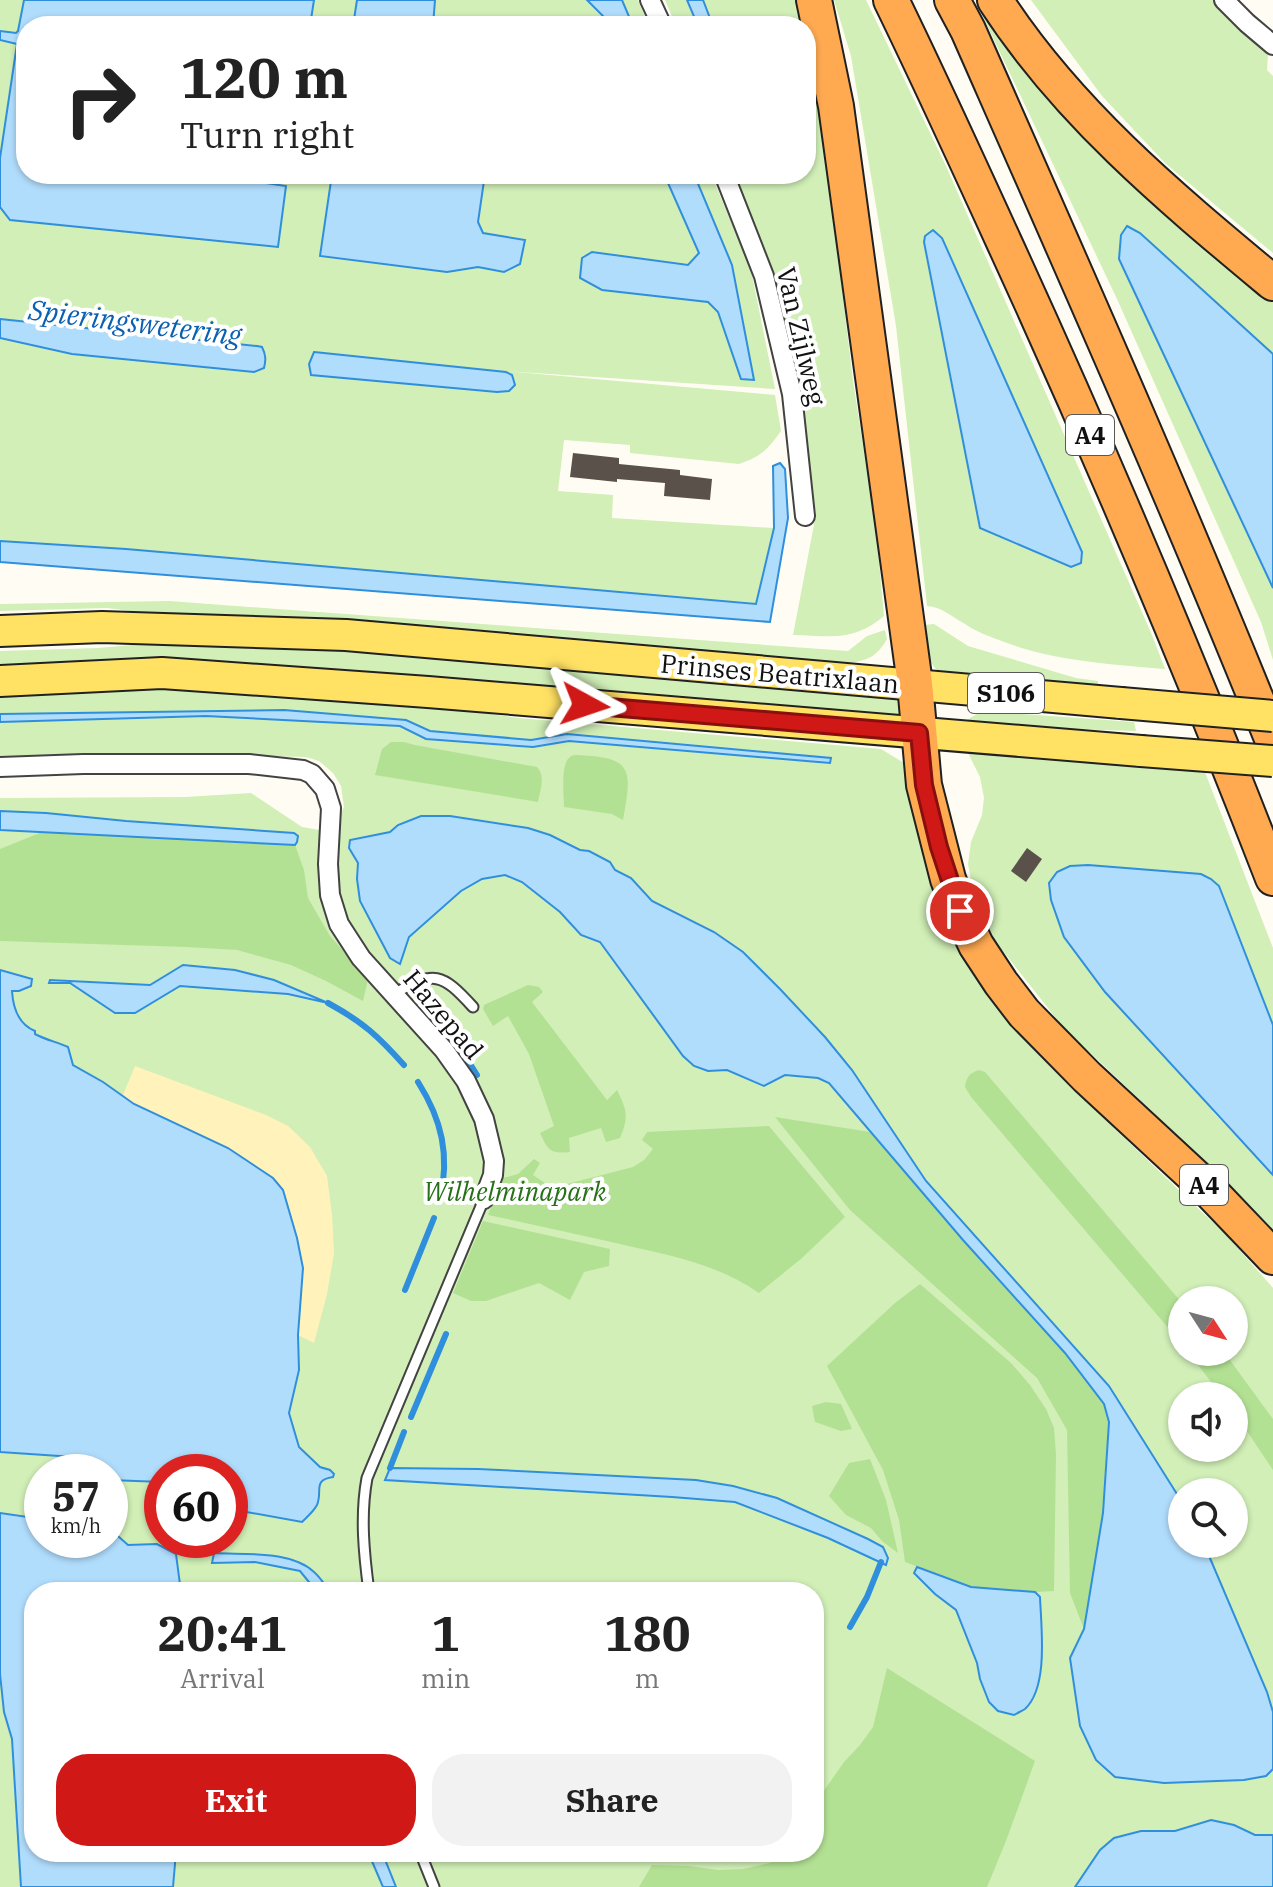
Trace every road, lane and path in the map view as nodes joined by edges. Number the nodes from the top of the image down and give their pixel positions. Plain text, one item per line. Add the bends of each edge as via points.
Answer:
1 (814, 0) edge
2 (891, 0) edge
3 (952, 0) edge
4 (995, 0) edge
5 (1224, 0) edge
6 (1273, 45) edge
7 (728, 184) edge
8 (1273, 283) edge
9 (805, 516) dead end
10 (0, 631) edge
11 (0, 681) edge
12 (915, 684) junction
13 (1273, 716) edge
14 (919, 733) junction
15 (1273, 741) edge
16 (1273, 761) edge
17 (0, 767) edge
18 (1273, 878) edge
19 (394, 994) junction
20 (473, 1007) dead end
21 (484, 1199) joint
22 (1273, 1257) edge
23 (368, 1582) edge
24 (424, 1862) edge
25 (434, 1887) edge

1 - 12 highway, A4 via 836,106
2 - 18 highway, A4 via 1065,375
3 - 15 highway, A4 via 1108,348
4 - 8 highway via 1087,117 1176,202
5 - 6 street
7 - 9 street, Van Zijlweg via 764,276 792,394
10 - 12 main road, Prinses Beatrixlaan via 102,627 346,635
11 - 14 main road, Prinses Beatrixlaan via 162,673
12 - 13 main road, Prinses Beatrixlaan / S106, bridge
12 - 14 highway, A4
14 - 16 main road, Prinses Beatrixlaan / S106, bridge
14 - 22 highway, A4 via 924,785 948,879 976,945 1001,983 1024,1013
17 - 19 street, Hazepad via 249,764 312,774 325,789 331,808 330,895 339,924
19 - 20 lane via 433,977 454,986
19 - 21 street, Hazepad via 444,1050 484,1119 494,1161
21 - 23 lane, Hazepad via 367,1478 363,1511
24 - 25 lane

